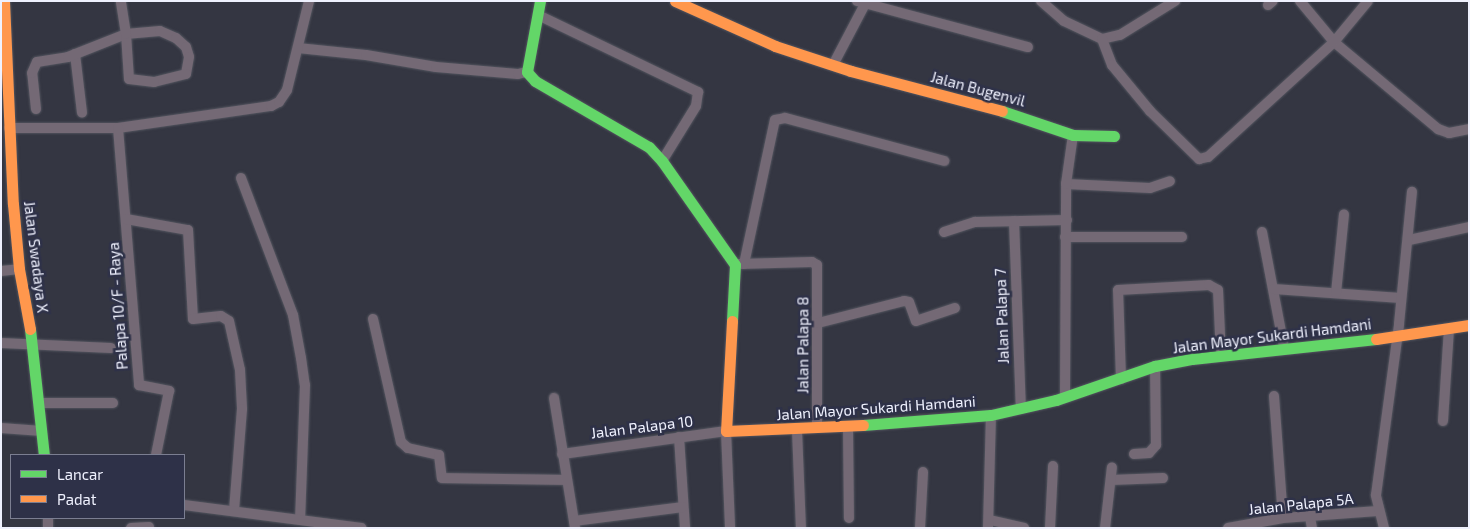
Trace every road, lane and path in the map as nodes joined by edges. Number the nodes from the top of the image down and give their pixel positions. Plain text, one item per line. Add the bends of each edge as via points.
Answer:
1 (4, 1) edge
2 (121, 1) edge
3 (309, 1) edge
4 (540, 1) edge
5 (675, 1) edge
6 (704, 1) edge
7 (1041, 1) edge
8 (1175, 1) edge
9 (1300, 1) edge
10 (1368, 1) edge
11 (861, 3) edge
12 (699, 12) junction
13 (538, 15) junction
14 (126, 34) junction
15 (1102, 39) junction
16 (1334, 42) junction
17 (1028, 47) dead end
18 (298, 48) junction
19 (75, 54) junction
20 (833, 65) junction
21 (526, 72) junction
22 (36, 109) dead end
23 (82, 113) dead end
24 (118, 128) junction
25 (1469, 130) edge
26 (1073, 135) junction
27 (7, 136) edge
28 (1114, 136) dead end
29 (662, 160) junction
30 (944, 161) dead end
31 (241, 178) dead end
32 (1170, 181) dead end
33 (1066, 184) junction
34 (1412, 192) dead end
35 (13, 204) junction
36 (1, 206) edge
37 (1344, 214) dead end
38 (126, 219) junction
39 (1067, 220) junction
40 (1014, 221) junction
41 (1469, 227) edge
42 (944, 232) dead end
43 (1262, 232) dead end
44 (1065, 237) junction
45 (1182, 237) dead end
46 (1409, 240) junction
47 (740, 264) junction
48 (19, 269) junction
49 (1, 271) edge
50 (1274, 289) junction
51 (1336, 293) junction
52 (1401, 298) junction
53 (955, 308) dead end
54 (373, 319) dead end
55 (818, 323) junction
56 (1469, 325) edge
57 (1449, 329) junction
58 (1397, 337) junction
59 (1, 343) edge
60 (34, 347) junction
61 (1284, 347) junction
62 (111, 348) dead end
63 (1221, 355) junction
64 (1155, 366) junction
65 (1121, 379) junction
66 (1274, 396) dead end
67 (1065, 397) junction
68 (554, 398) dead end
69 (40, 403) junction
70 (113, 404) dead end
71 (1021, 409) junction
72 (991, 415) junction
73 (1443, 420) dead end
74 (848, 426) junction
75 (1, 428) edge
76 (817, 428) junction
77 (797, 430) junction
78 (42, 431) junction
79 (726, 432) junction
80 (679, 438) junction
81 (44, 454) edge
82 (156, 454) edge
83 (562, 454) junction
84 (1134, 454) dead end
85 (1053, 466) dead end
86 (1112, 468) dead end
87 (923, 472) dead end
88 (1163, 478) dead end
89 (566, 480) junction
90 (1111, 480) junction
91 (185, 505) edge
92 (683, 506) junction
93 (234, 510) junction
94 (1378, 511) junction
95 (849, 518) dead end
96 (1283, 518) junction
97 (300, 520) junction
98 (1311, 522) edge
99 (575, 524) edge
100 (989, 524) edge
101 (1243, 527) edge
102 (131, 528) edge
103 (149, 528) edge
104 (362, 528) edge
105 (686, 528) edge
106 (730, 528) edge
107 (801, 528) edge
108 (920, 528) edge
109 (1024, 528) edge
110 (1050, 528) edge
111 (1105, 528) edge
112 (1228, 528) edge
113 (1384, 528) edge

1 - 27 street, Jalan Swadaya X
2 - 14 street
3 - 18 street
4 - 13 street
5 - 12 street, Jalan Bugenvil
6 - 12 street
7 - 15 street via 1064,22
8 - 15 street via 1120,35
9 - 16 street
10 - 16 street
11 - 17 street
11 - 20 street
12 - 20 street, Jalan Bugenvil via 775,46
13 - 21 street
13 - 29 street via 698,92 696,106
14 - 14 street via 129,78 154,82 186,74 189,57 186,47 176,38 160,31
14 - 19 street
15 - 16 street via 1112,65 1150,111 1199,158 1208,157
16 - 25 street via 1438,129 1449,134
18 - 21 street via 436,67
18 - 24 street via 287,90 279,102 271,106
19 - 22 street via 34,64
19 - 23 street
20 - 26 street, Jalan Bugenvil via 1022,117
21 - 29 street via 535,81 640,140
24 - 27 street
24 - 38 street, Palapa 10/F - Raya
26 - 28 street, Jalan Bugenvil
26 - 33 street
27 - 35 street, Jalan Swadaya X
29 - 47 street
30 - 47 street via 785,118 776,120
31 - 97 street via 293,315 301,358 305,385
32 - 33 street via 1150,188
33 - 39 street
34 - 46 street
35 - 36 street
35 - 48 street, Jalan Swadaya X
37 - 51 street
38 - 82 street, Palapa 10/F - Raya via 139,384 169,391
38 - 93 street via 188,230 192,318 221,316 229,321 240,370 242,409
39 - 40 street
39 - 44 street
40 - 42 street via 975,222
40 - 71 street, Jalan Palapa 7
41 - 46 street
43 - 50 street
44 - 45 street
44 - 67 street
46 - 52 street
47 - 55 street, Jalan Palapa 8 via 815,262
47 - 79 street
48 - 49 street
48 - 60 street, Jalan Swadaya X
50 - 51 street
50 - 61 street
51 - 52 street
52 - 58 street
53 - 55 street via 916,321 909,302 904,301
54 - 89 street via 401,442 408,448 439,455 442,478
55 - 76 street, Jalan Palapa 8
56 - 57 street, Jalan Mayor Sukardi Hamdani
57 - 58 street, Jalan Mayor Sukardi Hamdani
57 - 73 street
58 - 61 street, Jalan Mayor Sukardi Hamdani
58 - 94 street via 1379,460
59 - 60 street
60 - 62 street
60 - 69 street, Jalan Swadaya X
61 - 63 street, Jalan Mayor Sukardi Hamdani
63 - 64 street, Jalan Mayor Sukardi Hamdani
63 - 65 street via 1218,290 1209,286 1118,290
64 - 65 street, Jalan Mayor Sukardi Hamdani
64 - 84 street via 1156,445 1149,453
65 - 67 street, Jalan Mayor Sukardi Hamdani
66 - 96 street
67 - 71 street, Jalan Mayor Sukardi Hamdani
68 - 83 street
69 - 70 street
69 - 78 street, Jalan Swadaya X
71 - 72 street, Jalan Mayor Sukardi Hamdani
72 - 74 street, Jalan Mayor Sukardi Hamdani
72 - 100 street
74 - 76 street, Jalan Mayor Sukardi Hamdani
74 - 95 street
75 - 78 street
76 - 77 street, Jalan Mayor Sukardi Hamdani
77 - 79 street, Jalan Mayor Sukardi Hamdani
77 - 107 street
78 - 81 street, Jalan Swadaya X
79 - 80 street, Jalan Palapa 10
79 - 106 street
80 - 83 street, Jalan Palapa 10
80 - 92 street
83 - 89 street
85 - 110 street
86 - 90 street
87 - 108 street
88 - 90 street
89 - 99 street
90 - 111 street
91 - 93 street
92 - 99 street
92 - 105 street
93 - 97 street
94 - 98 street, Jalan Palapa 5A
94 - 113 street
96 - 98 street, Jalan Palapa 5A
96 - 101 street, Jalan Palapa 5A
97 - 104 street
100 - 109 street
101 - 112 street, Jalan Palapa 5A
102 - 103 street

